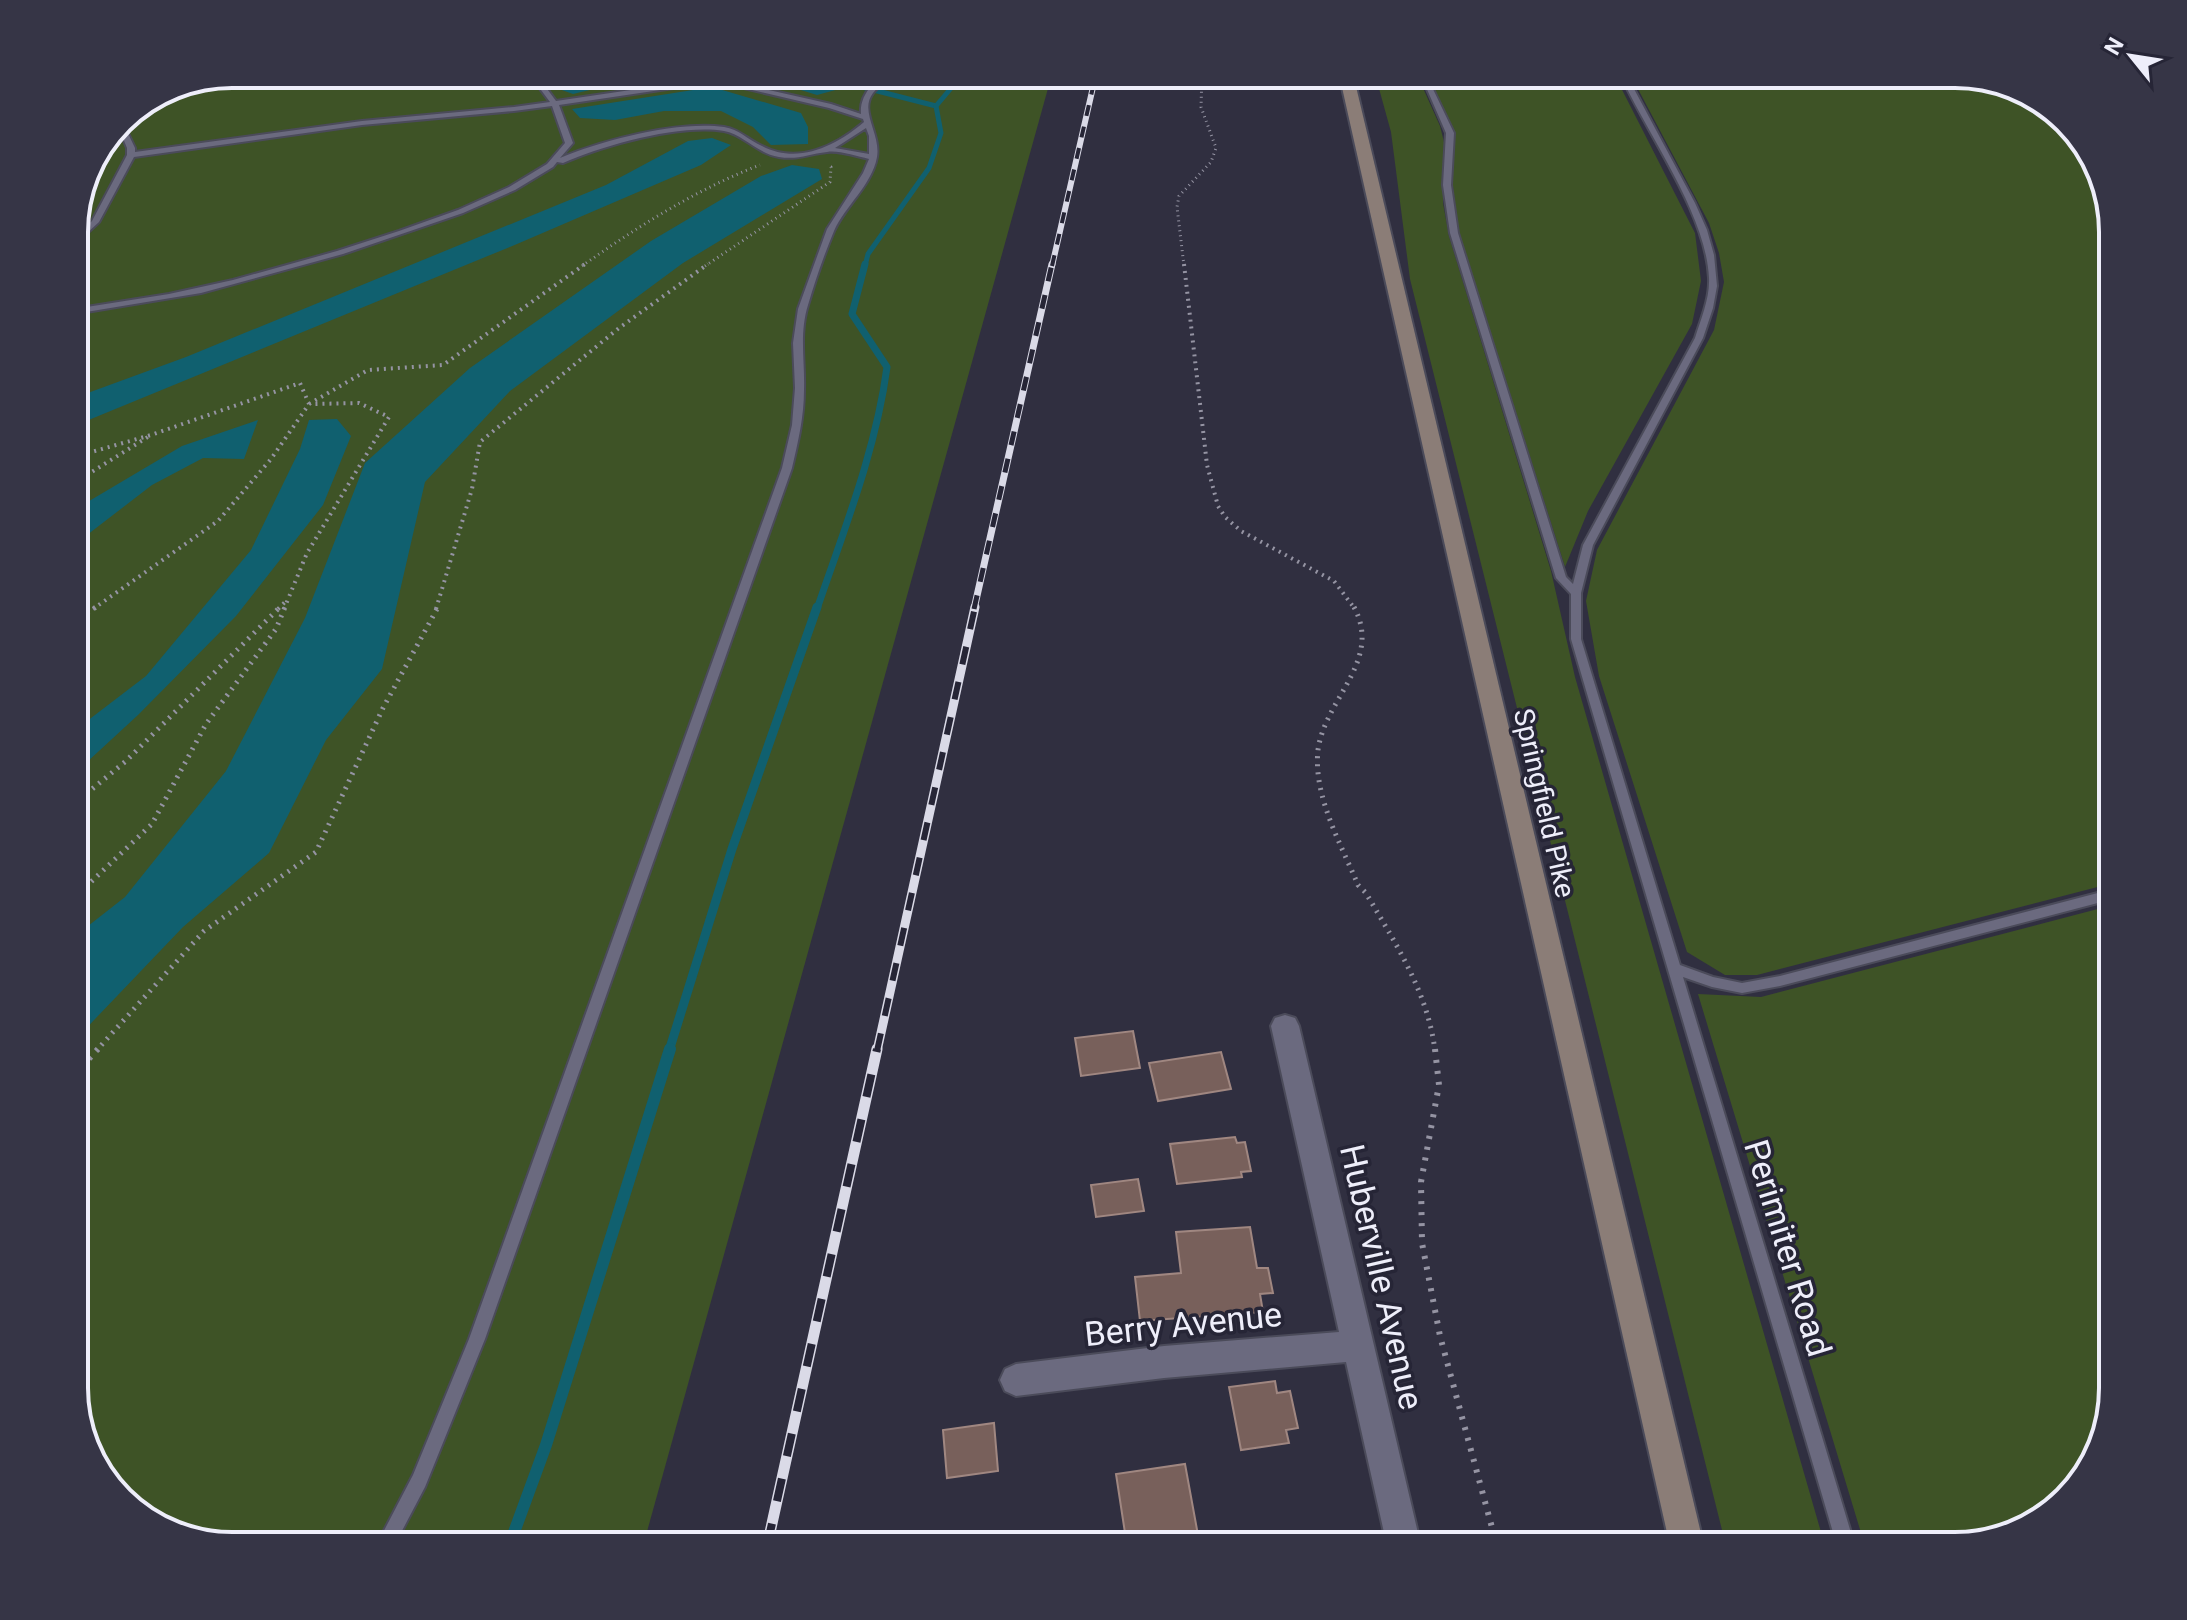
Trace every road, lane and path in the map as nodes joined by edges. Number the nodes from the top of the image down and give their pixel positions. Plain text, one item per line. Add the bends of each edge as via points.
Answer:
1 (543, 88) edge
2 (662, 88) edge
3 (749, 88) edge
4 (876, 88) edge
5 (1202, 88) edge
6 (1350, 88) edge
7 (1354, 88) edge
8 (1429, 88) edge
9 (1628, 88) edge
10 (555, 104) junction
11 (1355, 107) junction
12 (867, 121) junction
13 (125, 135) edge
14 (827, 150) junction
15 (131, 155) junction
16 (783, 157) junction
17 (873, 157) junction
18 (557, 163) junction
19 (88, 229) edge
20 (88, 309) edge
21 (309, 404) junction
22 (151, 435) junction
23 (88, 453) edge
24 (88, 474) edge
25 (1576, 593) junction
26 (289, 598) junction
27 (88, 612) edge
28 (88, 792) edge
29 (88, 885) edge
30 (2099, 898) edge
31 (1673, 968) junction
32 (1285, 1026) dead end
33 (88, 1059) edge
34 (1358, 1346) junction
35 (1016, 1380) dead end
36 (392, 1532) edge
37 (1401, 1532) edge
38 (1493, 1532) edge
39 (1684, 1532) edge
40 (1842, 1532) edge

1 - 10 lane
2 - 10 lane
3 - 12 lane
4 - 12 lane via 862,107
5 - 38 path via 1201,107 1216,148 1211,162 1179,196 1177,207 1210,477 1224,516 1251,537 1335,580 1354,604 1363,628 1359,662 1324,727 1319,776 1358,885 1411,970 1432,1027 1439,1085 1421,1182 1422,1243 1440,1336
6 - 11 main road, Springfield Pike
7 - 11 main road
8 - 25 lane via 1450,133 1447,185 1454,233 1561,578
9 - 25 lane, Perimiter Road via 1710,248 1711,302 1699,338 1588,545
10 - 15 lane via 362,123
10 - 18 lane via 569,143
11 - 39 main road, Springfield Pike
12 - 14 lane via 850,139
12 - 17 lane
13 - 15 lane
14 - 16 lane
14 - 17 lane
15 - 19 lane
16 - 18 lane via 735,131 711,129 610,145
16 - 21 path via 725,178 619,240 443,365 368,370
16 - 33 path via 831,167 830,182 619,328 480,442 440,602 316,852 204,931
17 - 36 lane via 831,229 802,309 797,425 787,468 477,1339
18 - 20 lane via 432,224 238,281
21 - 22 path via 300,383
21 - 26 path via 359,403 389,417 307,553
21 - 27 path via 218,521
22 - 23 path
22 - 24 path
25 - 31 lane, Perimiter Road via 1576,639
26 - 28 path
26 - 29 path via 276,629 206,724 152,824
30 - 31 lane via 1742,988
31 - 40 lane, Perimiter Road
32 - 34 street, Huberville Avenue
34 - 35 street, Berry Avenue
34 - 37 street, Huberville Avenue

